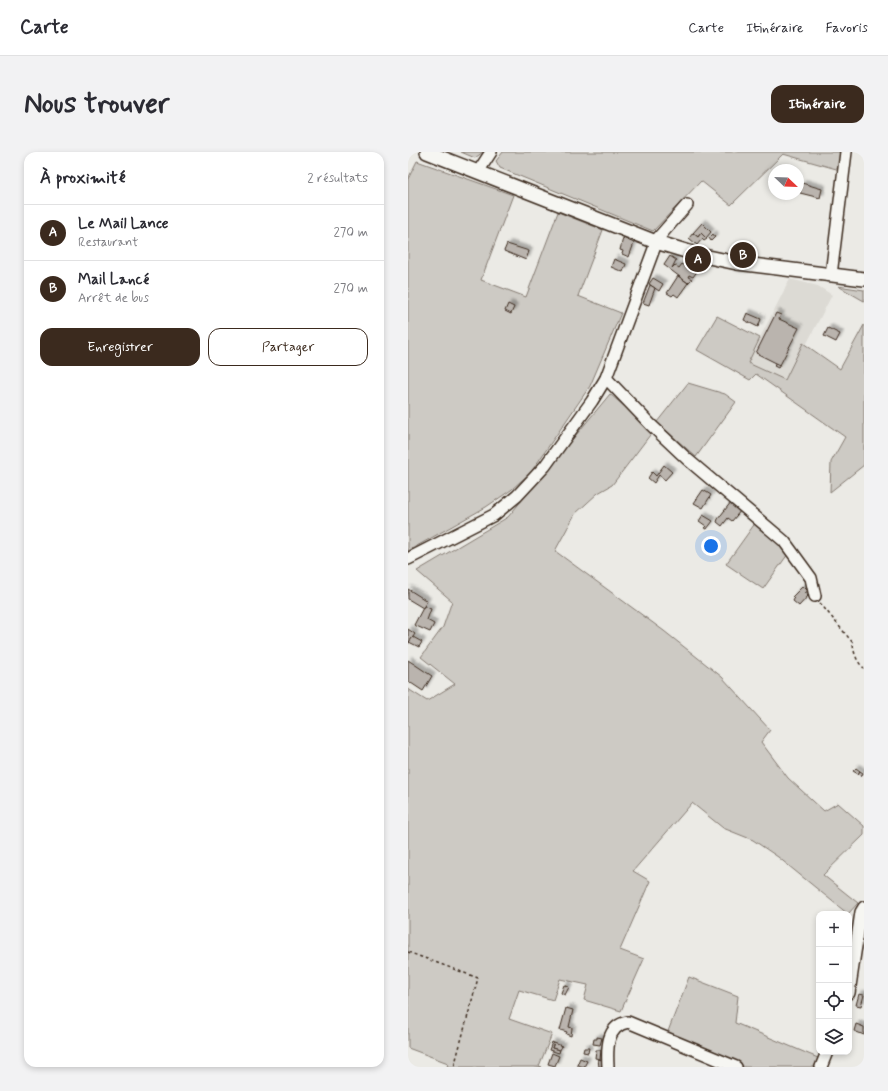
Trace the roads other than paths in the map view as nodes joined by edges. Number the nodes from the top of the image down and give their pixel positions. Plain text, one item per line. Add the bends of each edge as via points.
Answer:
1 (427, 152) edge
2 (491, 152) edge
3 (846, 152) edge
4 (478, 172) junction
5 (688, 205) dead end
6 (656, 242) junction
7 (831, 275) junction
8 (864, 279) edge
9 (606, 378) junction
10 (408, 559) edge
11 (815, 596) road end
12 (864, 907) edge
13 (850, 983) edge
14 (826, 1055) edge
15 (608, 1067) edge
16 (736, 1067) edge
17 (821, 1067) edge

1 - 4 main road
2 - 4 street
3 - 7 street
4 - 6 main road
5 - 6 street
6 - 7 main road via 738,263
6 - 9 street
7 - 8 main road
9 - 10 street via 545,466 517,496 494,515
9 - 11 street via 687,459 784,541 811,578
12 - 13 street via 861,912
14 - 17 street
15 - 16 street via 607,1050 610,1036 621,1023 628,1022

